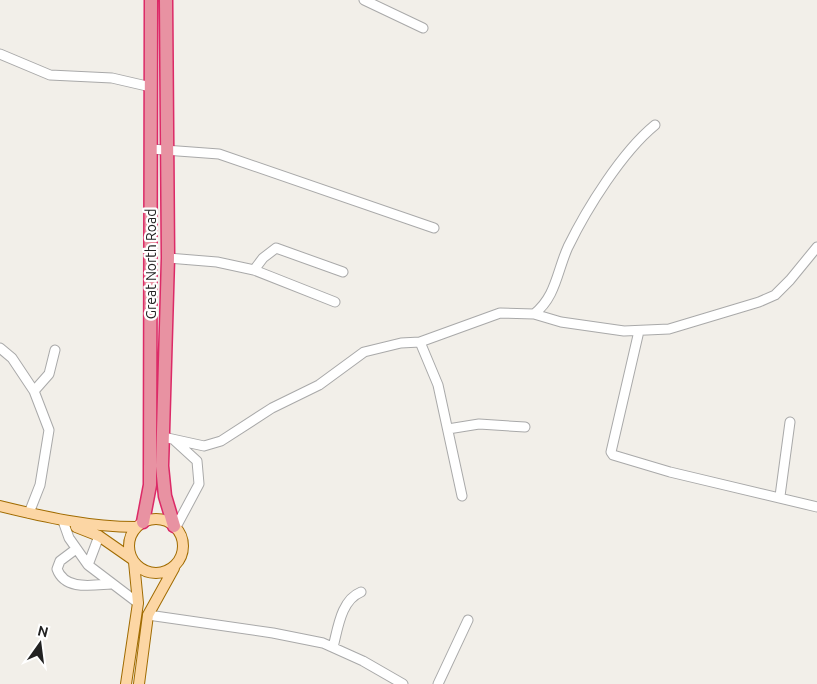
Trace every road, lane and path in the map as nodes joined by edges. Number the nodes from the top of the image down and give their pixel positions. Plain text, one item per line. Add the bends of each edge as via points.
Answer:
1 (151, 0) edge
2 (166, 0) edge
3 (364, 0) edge
4 (423, 28) dead end
5 (0, 54) edge
6 (151, 87) junction
7 (655, 125) dead end
8 (151, 149) junction
9 (166, 149) junction
10 (434, 228) dead end
11 (817, 248) edge
12 (168, 258) junction
13 (254, 270) junction
14 (343, 272) dead end
15 (335, 302) dead end
16 (534, 314) junction
17 (639, 331) junction
18 (420, 342) junction
19 (0, 348) edge
20 (55, 350) dead end
21 (34, 391) junction
22 (790, 422) dead end
23 (525, 427) dead end
24 (448, 429) junction
25 (167, 438) junction
26 (462, 496) dead end
27 (780, 496) junction
28 (0, 506) edge
29 (817, 507) edge
30 (29, 513) junction
31 (63, 521) junction
32 (139, 525) junction
33 (175, 526) junction
34 (99, 536) junction
35 (76, 549) junction
36 (133, 560) junction
37 (88, 565) junction
38 (176, 565) junction
39 (112, 584) junction
40 (361, 592) dead end
41 (138, 602) junction
42 (148, 614) junction
43 (468, 620) dead end
44 (333, 647) junction
45 (126, 684) edge
46 (139, 684) edge
47 (403, 684) edge
48 (438, 684) edge

1 - 6 highway, Great North Road
2 - 9 highway, Great North Road
3 - 4 street
5 - 6 street via 59,77 112,78
6 - 8 highway, Great North Road
7 - 16 street via 641,136 603,188 568,247 553,292
8 - 9 street
8 - 32 highway, Great North Road via 150,485
9 - 10 street via 219,154
9 - 12 highway, Great North Road
11 - 17 street via 775,295 669,329
12 - 13 street via 217,262
12 - 25 highway, Great North Road
13 - 14 street via 276,248
13 - 15 street
16 - 17 street via 561,322
16 - 18 street via 500,313
17 - 27 street via 611,452 613,455 670,472
18 - 24 street via 438,385
18 - 25 street via 364,352 319,385 272,408 221,441 204,446
19 - 21 street via 12,358
20 - 21 street via 49,374
21 - 30 street via 49,430 40,485
22 - 27 street
23 - 24 street via 479,424
24 - 26 street
25 - 33 highway, Great North Road via 162,466 165,496
25 - 33 street via 197,462 199,484
27 - 29 street
28 - 30 main road
30 - 31 main road
31 - 32 main road via 106,527
31 - 34 main road
31 - 35 street via 68,538
32 - 33 main road via 159,519
32 - 36 main road via 129,545
33 - 38 main road via 184,548
34 - 36 main road
34 - 37 street
35 - 37 street
35 - 39 street via 60,562 59,575 82,586
36 - 38 main road via 145,571 154,573
36 - 41 main road
37 - 39 street
38 - 42 main road
39 - 41 street
40 - 44 street via 347,603
41 - 45 main road
42 - 44 street via 273,633
42 - 46 main road
43 - 48 street
44 - 47 street

